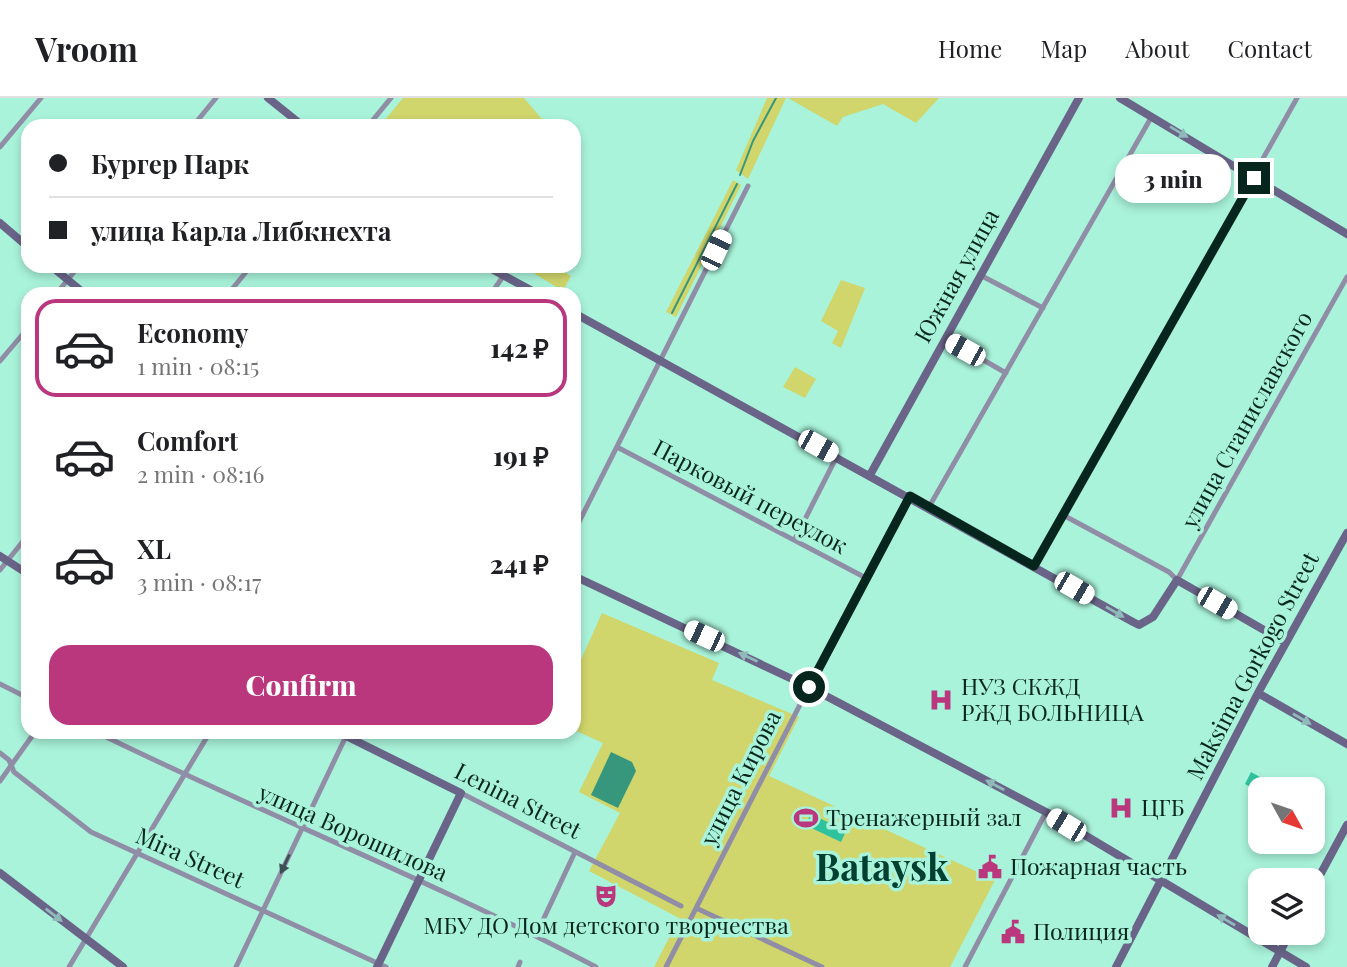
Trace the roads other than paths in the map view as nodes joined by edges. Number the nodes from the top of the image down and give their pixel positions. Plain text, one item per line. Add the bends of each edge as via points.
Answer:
1 (41, 98) edge
2 (216, 98) edge
3 (268, 98) edge
4 (391, 98) edge
5 (1079, 98) edge
6 (1120, 98) edge
7 (1297, 98) edge
8 (1152, 116) junction
9 (23, 119) edge
10 (199, 119) edge
11 (294, 119) edge
12 (374, 119) edge
13 (21, 122) edge
14 (0, 147) edge
15 (1254, 178) junction
16 (748, 186) dead end
17 (0, 223) edge
18 (1347, 234) edge
19 (21, 241) edge
20 (60, 273) edge
21 (74, 273) edge
22 (245, 273) edge
23 (500, 273) edge
24 (504, 275) junction
25 (980, 275) junction
26 (1347, 277) edge
27 (68, 280) junction
28 (62, 287) edge
29 (76, 287) edge
30 (234, 287) edge
31 (496, 287) edge
32 (525, 287) edge
33 (1043, 308) junction
34 (581, 317) edge
35 (21, 336) edge
36 (945, 338) junction
37 (662, 359) junction
38 (0, 362) edge
39 (1006, 373) junction
40 (617, 447) junction
41 (837, 456) junction
42 (870, 475) junction
43 (910, 496) junction
44 (929, 507) junction
45 (1063, 515) junction
46 (581, 518) edge
47 (1347, 533) edge
48 (795, 540) junction
49 (21, 542) edge
50 (3, 559) edge
51 (1034, 566) junction
52 (0, 570) edge
53 (21, 570) edge
54 (866, 578) junction
55 (581, 579) edge
56 (1177, 580) junction
57 (1285, 642) junction
58 (0, 684) edge
59 (809, 687) junction
60 (1258, 693) junction
61 (21, 694) edge
62 (30, 739) edge
63 (110, 739) edge
64 (206, 739) edge
65 (341, 739) edge
66 (356, 739) edge
67 (1347, 744) edge
68 (0, 753) edge
69 (11, 766) junction
70 (184, 775) junction
71 (0, 781) edge
72 (461, 793) junction
73 (1045, 812) junction
74 (1347, 825) edge
75 (301, 830) junction
76 (575, 852) junction
77 (138, 854) junction
78 (1324, 868) edge
79 (0, 873) edge
80 (1160, 881) junction
81 (418, 883) junction
82 (681, 906) dead end
83 (696, 908) junction
84 (264, 910) junction
85 (536, 935) junction
86 (85, 939) junction
87 (1283, 945) edge
88 (1280, 951) junction
89 (380, 966) edge
90 (69, 967) edge
91 (123, 967) edge
92 (236, 967) edge
93 (596, 967) edge
94 (666, 967) edge
95 (822, 967) edge
96 (965, 967) edge
97 (1116, 967) edge
98 (1272, 967) edge
99 (1306, 967) edge

1 - 9 street
2 - 10 street
3 - 11 street
4 - 12 street
5 - 25 street, Южная улица
6 - 8 street
7 - 15 street
8 -> 15 street
8 - 33 street
13 - 14 street
15 - 18 street
15 - 45 street
16 - 37 street
17 - 19 street
20 - 27 street
21 - 27 street
22 - 30 street
23 - 24 street
24 - 31 street
24 - 32 street
25 - 33 street
25 - 36 street, Южная улица
26 - 56 street, улица Станиславского
27 - 28 street
27 - 29 street
33 - 39 street
34 - 37 street
35 - 38 street
36 - 39 street
36 - 42 street, Южная улица
37 - 40 street
37 - 41 street
39 - 44 street
40 - 46 street
40 - 48 street, Парковый переулок
41 - 42 street
41 - 48 street
42 - 43 street
43 - 44 street
43 - 54 street, улица Кирова
44 - 51 street
45 - 51 street
45 - 56 street
47 - 57 street, Maksima Gorkogo Street
48 - 54 street, Парковый переулок
49 - 50 street
50 - 52 street
50 - 53 street
51 -> 56 street via 1139,625 1153,617
54 - 59 street, улица Кирова
59 -> 55 street
56 - 57 street
57 - 60 street, Maksima Gorkogo Street
58 - 61 street
73 -> 59 street
59 - 83 street, улица Кирова
60 -> 67 street
60 - 80 street, Maksima Gorkogo Street
62 - 69 street
63 - 70 street, улица Ворошилова
64 - 70 street
65 - 75 street
66 - 72 street, Lenina Street
68 - 69 street, Mira Street
69 - 71 street
69 - 77 street, Mira Street via 82,827
70 - 75 street, улица Ворошилова
70 - 77 street
72 - 76 street, Lenina Street
72 - 81 street
73 - 80 street
73 - 96 street
74 - 78 street
75 - 81 street, улица Ворошилова
75 -> 84 street
76 - 82 street, Lenina Street
76 - 85 street
77 - 84 street, Mira Street
77 - 86 street
79 -> 86 street
88 -> 80 street
80 - 97 street, Maksima Gorkogo Street
81 - 85 street, улица Ворошилова
81 - 89 street
83 - 94 street, улица Кирова
83 - 95 street
84 - 89 street, Mira Street
84 - 92 street
85 - 93 street, улица Ворошилова
86 - 90 street
86 - 91 street
87 - 88 street
88 - 98 street
88 - 99 street

